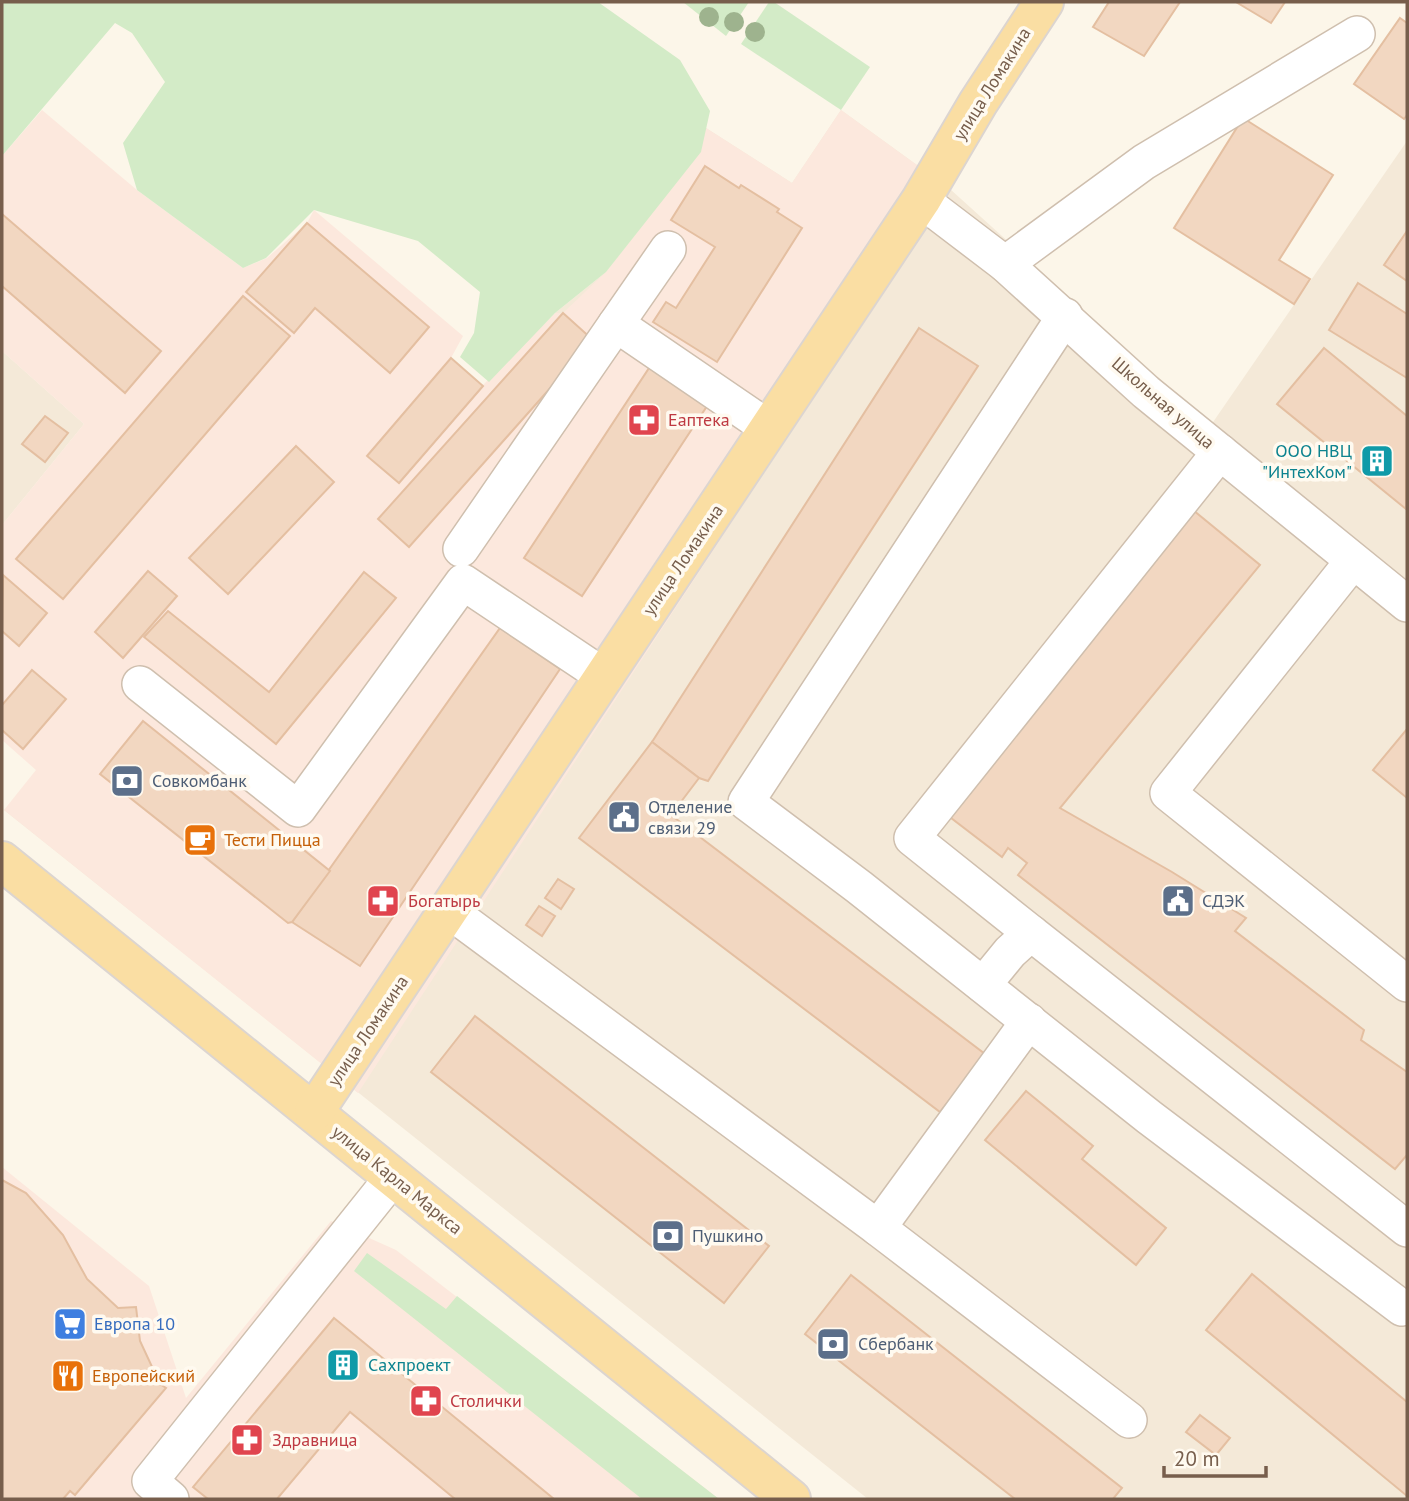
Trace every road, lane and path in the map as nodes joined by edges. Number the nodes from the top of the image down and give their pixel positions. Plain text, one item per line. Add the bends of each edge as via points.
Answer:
1 (1044, 2) edge
2 (1357, 34) dead end
3 (921, 200) junction
4 (668, 248) dead end
5 (1005, 264) junction
6 (1065, 316) junction
7 (616, 324) junction
8 (770, 429) junction
9 (1220, 453) junction
10 (461, 549) dead end
11 (1353, 561) junction
12 (1407, 604) edge
13 (605, 677) junction
14 (140, 684) dead end
15 (2, 861) edge
16 (447, 910) junction
17 (1031, 933) junction
18 (1407, 984) edge
19 (983, 985) junction
20 (1029, 1021) junction
21 (313, 1112) junction
22 (393, 1177) junction
23 (878, 1228) junction
24 (1407, 1229) edge
25 (1402, 1308) dead end
26 (1129, 1420) dead end
27 (787, 1498) edge
28 (171, 1499) edge

1 - 3 main road, улица Ломакина
2 - 5 street via 1144,162
3 - 5 street, Школьная улица
3 - 8 main road, улица Ломакина
4 - 7 street
5 - 6 street, Школьная улица
6 - 9 street, Школьная улица
6 - 19 street via 746,802
7 - 8 street
7 - 10 street
8 - 13 main road, улица Ломакина
9 - 11 street, Школьная улица
9 - 17 street via 912,838
11 - 12 street, Школьная улица
11 - 18 street via 1168,793
13 - 14 street via 463,582 298,809
13 - 16 main road, улица Ломакина
15 - 21 main road, улица Карла Маркса
16 - 21 main road, улица Ломакина
16 - 23 street
17 - 19 street
17 - 24 street
19 - 20 street
20 - 23 street
20 - 25 street
21 - 22 main road, улица Карла Маркса
22 - 27 main road, улица Карла Маркса
22 - 28 street via 150,1481
23 - 26 street

